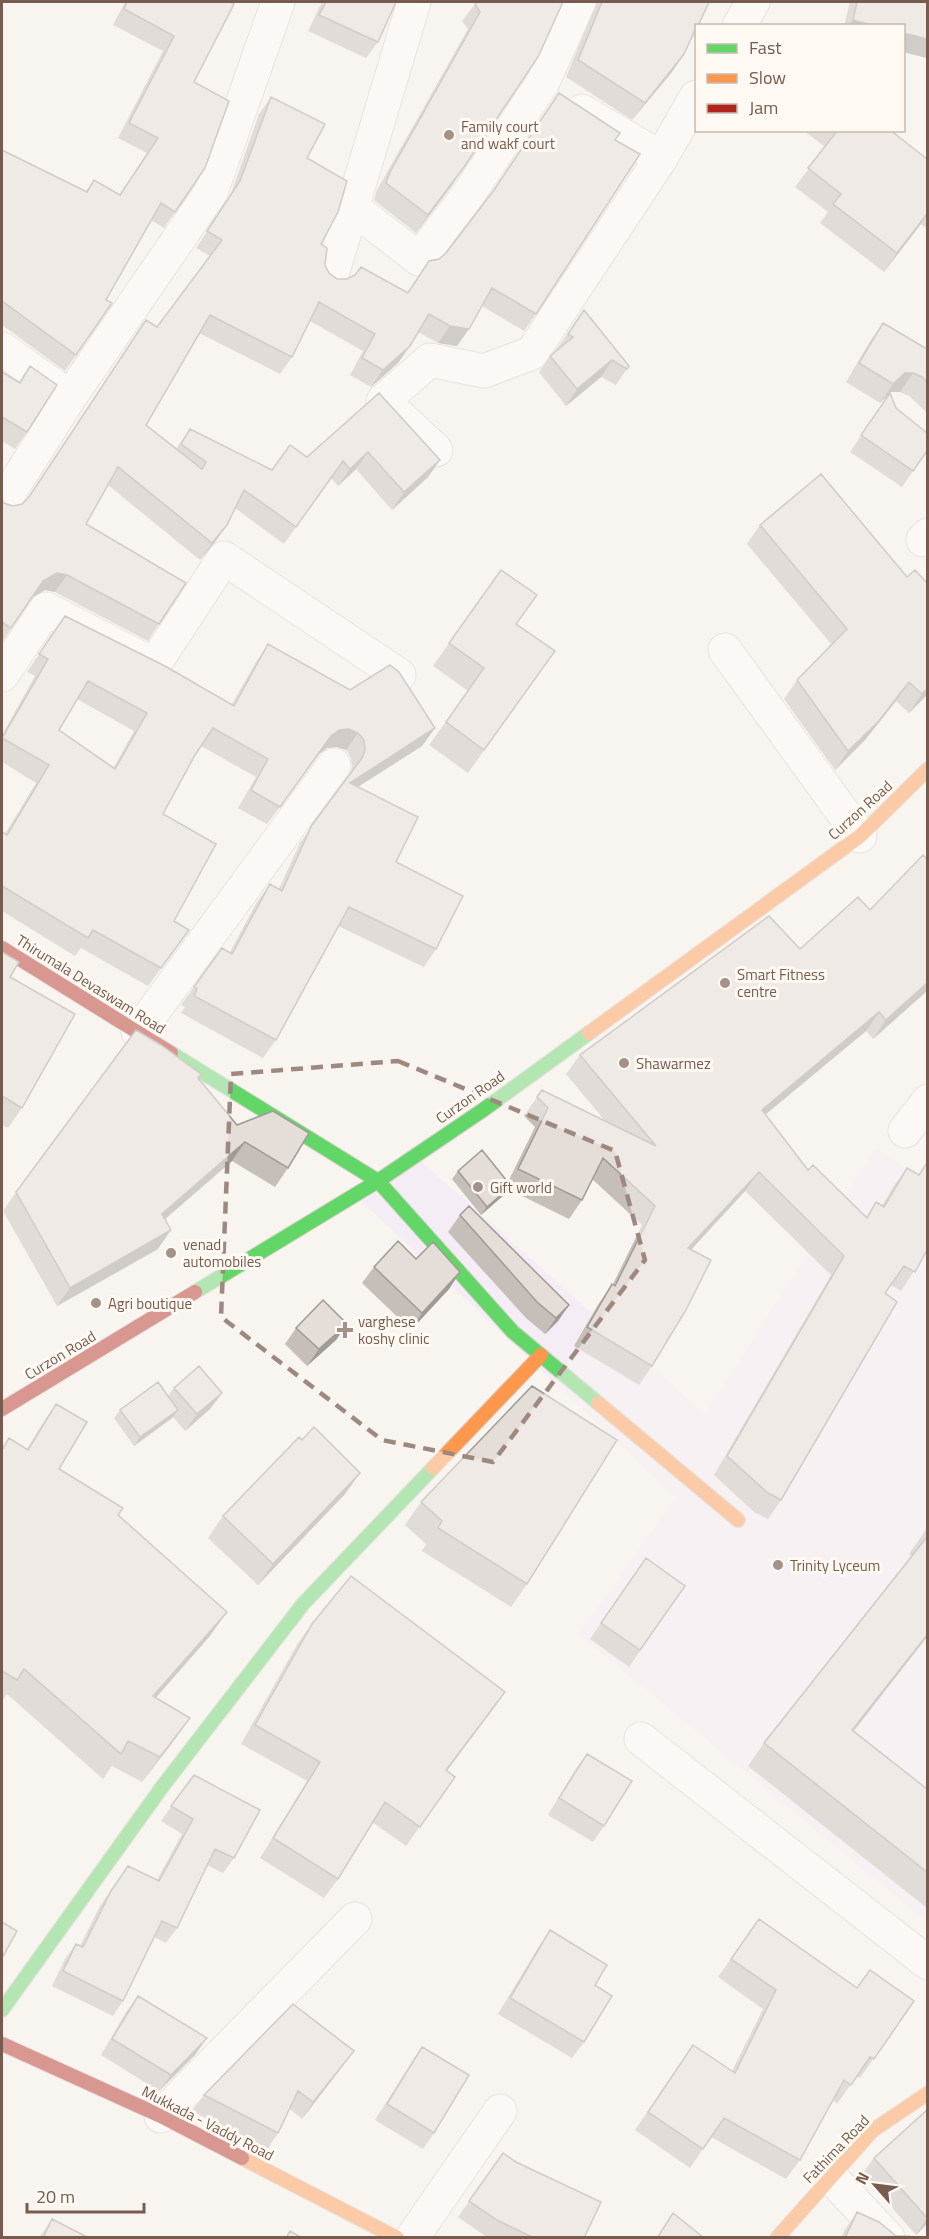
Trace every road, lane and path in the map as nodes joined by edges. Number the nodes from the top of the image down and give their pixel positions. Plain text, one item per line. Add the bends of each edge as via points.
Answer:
1 (278, 2) edge
2 (414, 2) edge
3 (579, 2) edge
4 (753, 2) edge
5 (739, 24) edge
6 (542, 84) junction
7 (695, 99) edge
8 (661, 158) junction
9 (352, 207) junction
10 (331, 278) edge
11 (2, 349) edge
12 (70, 398) junction
13 (436, 450) dead end
14 (2, 504) edge
15 (725, 650) dead end
16 (2, 675) edge
17 (399, 675) edge
18 (334, 765) dead end
19 (927, 769) edge
20 (860, 836) junction
21 (2, 948) edge
22 (138, 1032) junction
23 (927, 1101) edge
24 (905, 1131) dead end
25 (378, 1181) junction
26 (541, 1355) junction
27 (2, 1409) edge
28 (738, 1520) dead end
29 (641, 1739) dead end
30 (355, 1918) dead end
31 (927, 1963) edge
32 (2, 2010) edge
33 (2, 2044) edge
34 (927, 2093) edge
35 (500, 2111) dead end
36 (161, 2116) junction
37 (830, 2176) junction
38 (397, 2238) edge
39 (412, 2238) edge
40 (777, 2238) edge
41 (888, 2238) edge

1 - 12 street via 211,192
2 - 9 street
3 - 6 street
4 - 5 street
6 - 8 street via 597,122
6 - 9 street via 467,196 419,259
7 - 8 street
8 - 13 street via 532,353 484,371 430,360 383,401
9 - 10 street
11 - 12 street
12 - 14 street
15 - 20 street
16 - 17 street via 46,609 154,665 224,558
18 - 22 street
19 - 20 street, Curzon Road
20 - 25 street, Curzon Road via 483,1110
21 - 22 street, Thirumala Devaswam Road
22 - 25 street, Thirumala Devaswam Road
23 - 24 street
25 - 26 street, Thirumala Devaswam Road via 513,1332
25 - 27 street, Curzon Road
26 - 28 street, Thirumala Devaswam Road
26 - 32 street via 303,1604 162,1787
29 - 31 street
30 - 36 street
33 - 36 street, Mukkada - Vaddy Road
34 - 37 street, Fathima Road via 872,2131
35 - 39 street
36 - 38 street, Mukkada - Vaddy Road
37 - 40 street, Fathima Road
37 - 41 street

